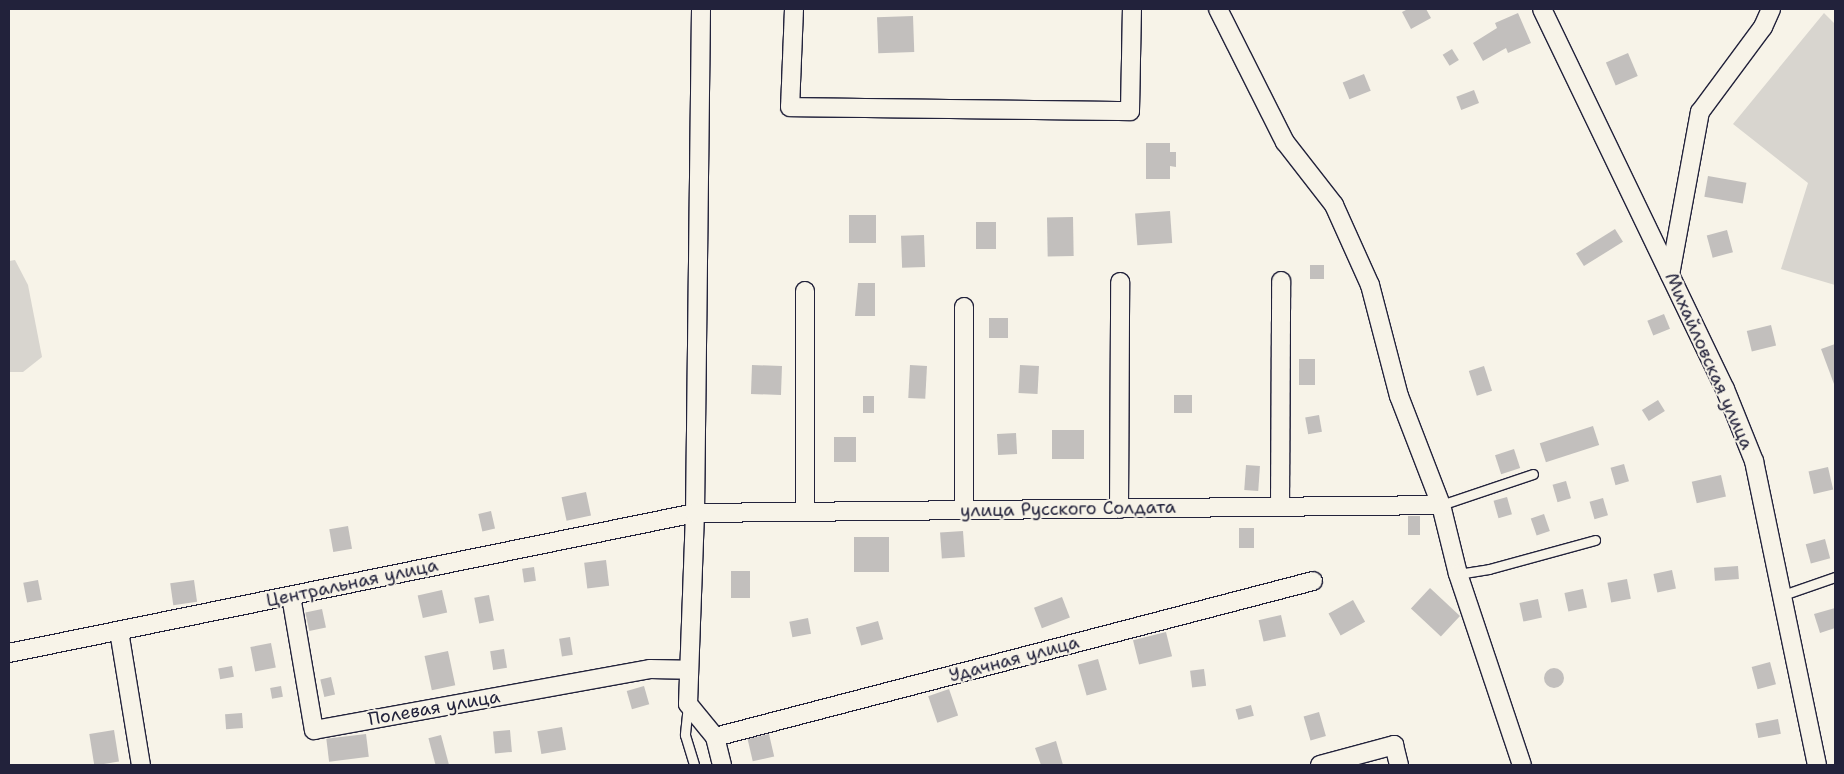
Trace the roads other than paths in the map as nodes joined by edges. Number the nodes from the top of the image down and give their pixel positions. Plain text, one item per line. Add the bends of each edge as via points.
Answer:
1 (701, 9) edge
2 (794, 9) edge
3 (1132, 9) edge
4 (1218, 9) edge
5 (1542, 9) edge
6 (1771, 9) edge
7 (1670, 275) junction
8 (1281, 281) dead end
9 (1120, 282) dead end
10 (805, 291) dead end
11 (964, 307) dead end
12 (1533, 474) dead end
13 (1441, 505) junction
14 (1280, 507) junction
15 (1119, 508) junction
16 (964, 510) junction
17 (805, 512) junction
18 (694, 513) junction
19 (1596, 540) dead end
20 (1458, 574) junction
21 (1835, 577) edge
22 (1313, 582) dead end
23 (1782, 595) junction
24 (290, 596) junction
25 (119, 631) junction
26 (9, 653) edge
27 (689, 670) junction
28 (688, 704) junction
29 (715, 737) junction
30 (141, 765) edge
31 (694, 765) edge
32 (722, 765) edge
33 (1320, 765) edge
34 (1399, 765) edge
35 (1522, 765) edge
36 (1817, 765) edge

1 - 18 street
2 - 3 street via 790,107 1130,111
4 - 13 street via 1285,142 1334,205 1370,285 1399,396
5 - 7 street, Михайловская улица
6 - 7 street via 1763,26 1700,112
7 - 23 street, Михайловская улица via 1725,389 1754,461
8 - 14 street
9 - 15 street
10 - 17 street
11 - 16 street
12 - 13 lane
13 - 14 street, улица Русского Солдата
13 - 20 street
14 - 15 street, улица Русского Солдата
15 - 16 street, улица Русского Солдата
16 - 17 street, улица Русского Солдата
17 - 18 street, улица Русского Солдата
18 - 24 street, Центральная улица
18 - 27 street
19 - 20 lane via 1489,569
20 - 35 street
21 - 23 lane
22 - 29 street, Удачная улица
23 - 36 street, Михайловская улица
24 - 25 street, Центральная улица
24 - 27 street, Полевая улица via 314,730 650,669
25 - 26 street, Центральная улица
25 - 30 street
27 - 28 street
28 - 29 street
28 - 31 lane via 685,735
29 - 32 street
33 - 34 street via 1394,745

